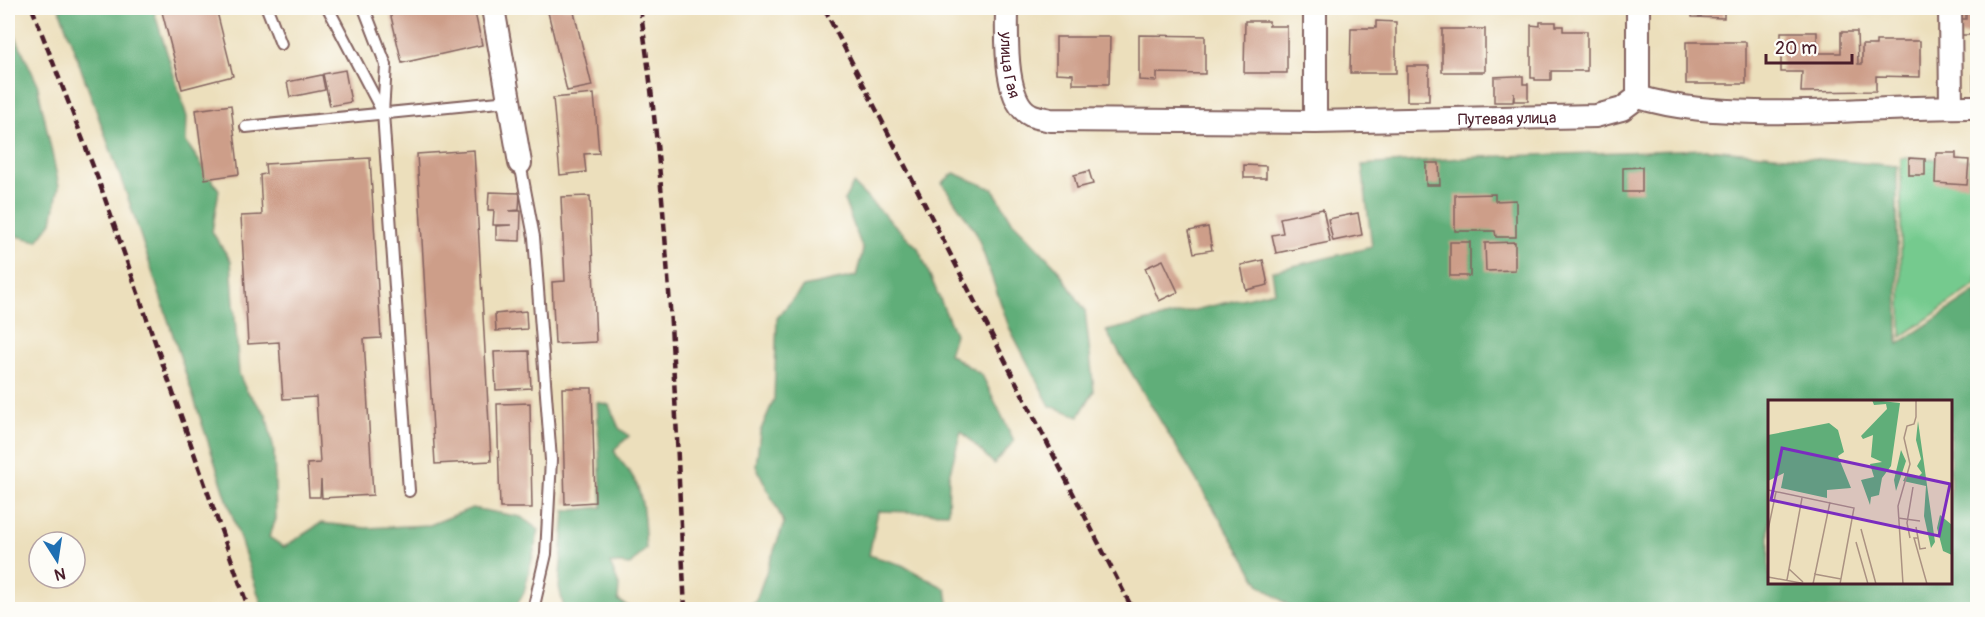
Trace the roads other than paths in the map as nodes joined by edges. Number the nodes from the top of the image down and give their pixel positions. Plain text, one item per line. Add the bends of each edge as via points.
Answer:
1 (267, 8) edge
2 (328, 8) edge
3 (364, 8) edge
4 (493, 8) edge
5 (1007, 8) edge
6 (1315, 8) edge
7 (1638, 8) edge
8 (1950, 8) edge
9 (281, 44) dead end
10 (1638, 97) junction
11 (509, 101) junction
12 (1951, 106) junction
13 (1977, 107) edge
14 (383, 113) junction
15 (1030, 115) joint
16 (1315, 122) junction
17 (246, 127) dead end
18 (519, 163) joint
19 (408, 491) dead end
20 (533, 609) edge

1 - 9 lane
2 - 14 lane
3 - 14 lane via 386,65
4 - 11 street
5 - 15 street, улица Гая via 1010,78 1017,101
6 - 16 street
7 - 10 street
8 - 12 street
10 - 12 street via 1701,111 1792,113
10 - 16 street, Путевая улица via 1622,109 1596,116
11 - 14 lane
11 - 18 street
12 - 13 street
14 - 17 lane
14 - 19 lane
15 - 16 street, Путевая улица via 1050,120
18 - 20 lane via 534,237 551,460 546,554

